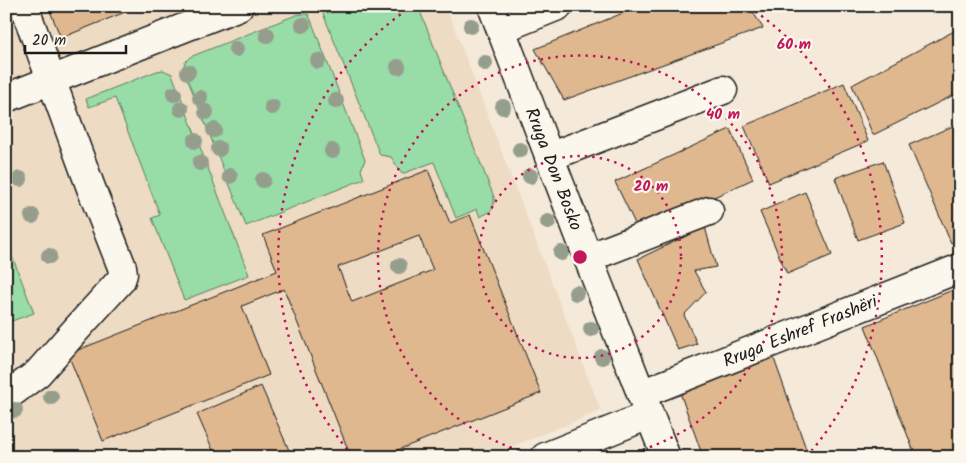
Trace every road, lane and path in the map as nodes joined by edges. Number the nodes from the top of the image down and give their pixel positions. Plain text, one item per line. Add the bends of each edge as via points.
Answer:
1 (24, 6) edge
2 (239, 6) edge
3 (558, 6) edge
4 (497, 18) edge
5 (52, 80) junction
6 (723, 90) dead end
7 (6, 98) edge
8 (549, 157) junction
9 (709, 211) dead end
10 (588, 258) junction
11 (960, 268) edge
12 (6, 396) edge
13 (645, 405) junction
14 (544, 457) edge
15 (666, 457) edge

1 - 5 street
2 - 5 street
3 - 4 street
4 - 8 street, Rruga Don Bosko
5 - 7 street
5 - 12 street via 123,274 38,373
6 - 8 street
8 - 10 street, Rruga Don Bosko
9 - 10 street
10 - 13 street, Rruga Don Bosko
11 - 13 street, Rruga Eshref Frashëri
13 - 14 street
13 - 15 street, Rruga Don Bosko

